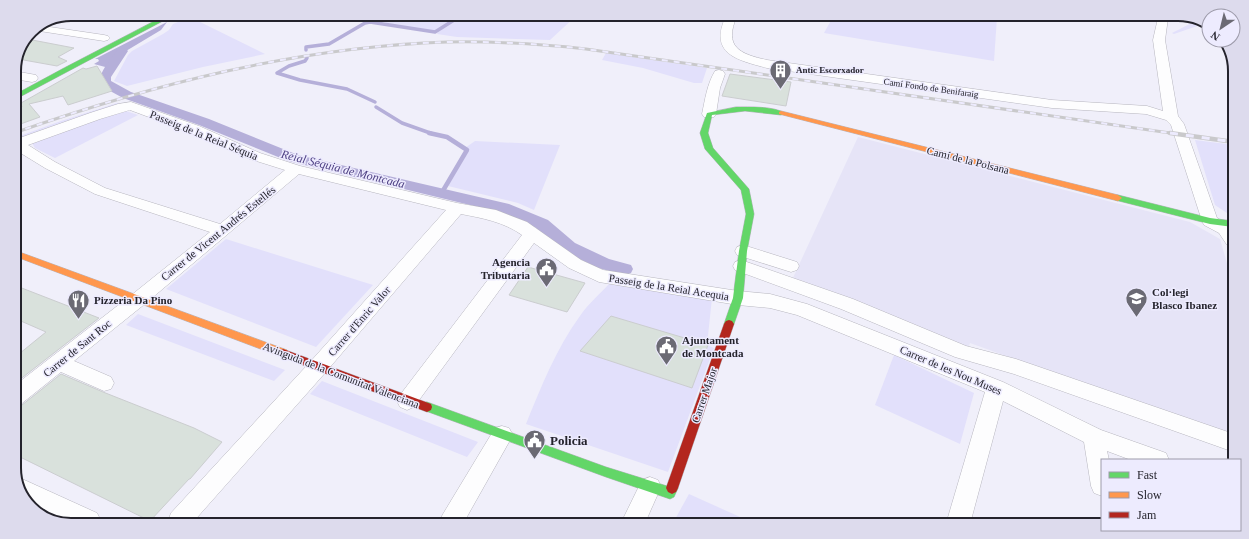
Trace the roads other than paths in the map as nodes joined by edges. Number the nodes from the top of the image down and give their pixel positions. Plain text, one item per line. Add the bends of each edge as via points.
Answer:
1 (158, 21) edge
2 (730, 21) edge
3 (1162, 21) edge
4 (43, 29) edge
5 (104, 38) dead end
6 (719, 74) dead end
7 (21, 76) edge
8 (32, 78) dead end
9 (21, 94) edge
10 (709, 114) junction
11 (1171, 117) junction
12 (21, 142) edge
13 (21, 148) edge
14 (296, 169) junction
15 (457, 208) junction
16 (1210, 221) junction
17 (1228, 223) edge
18 (222, 230) junction
19 (1228, 234) edge
20 (531, 235) junction
21 (21, 256) edge
22 (741, 263) junction
23 (791, 266) dead end
24 (599, 276) joint
25 (140, 298) junction
26 (738, 298) junction
27 (58, 362) junction
28 (318, 367) junction
29 (104, 383) dead end
30 (996, 388) junction
31 (21, 392) edge
32 (407, 401) junction
33 (502, 435) junction
34 (1094, 437) junction
35 (1228, 441) edge
36 (1155, 459) edge
37 (1101, 480) edge
38 (660, 490) junction
39 (27, 491) edge
40 (83, 518) edge
41 (182, 518) edge
42 (453, 518) edge
43 (637, 518) edge
44 (960, 518) edge

1 - 9 street
2 - 11 street, Camí Fondo de Benifaraig via 725,36 728,48 749,60 767,64 1052,104 1147,110
3 - 11 street via 1159,40
4 - 5 street
6 - 10 street
7 - 8 street
10 - 16 street, Camí de la Polsana via 724,109 754,108 807,119
10 - 22 street via 704,134 709,149 745,189 750,214
11 - 16 street via 1177,124
12 - 14 street, Passeig de la Reial Séquia via 131,106 194,129 255,156
13 - 18 street via 100,191
14 - 15 street, Passeig de la Reial Séquia
14 - 18 street, Carrer de Vicent Andrés Estellés
15 - 20 street, Passeig de la Reial Séquia via 490,214 521,226
15 - 28 street, Carrer d'Enric Valor
16 - 17 street, Camí de la Polsana
16 - 19 street
18 - 25 street, Carrer de Vicent Andrés Estellés
20 - 24 street, Passeig de la Reial Séquia via 574,264
20 - 32 street
21 - 25 street, Avinguda de la Comunitat Valenciana
22 - 23 street
22 - 26 street, Carrer Major
22 - 35 street via 962,352 1016,367
24 - 26 street, Passeig de la Reial Acequia
25 - 27 street, Carrer de Sant Roc
25 - 28 street, Avinguda de la Comunitat Valenciana
26 - 30 street, Carrer de les Nou Muses via 770,301 801,309
26 - 38 street, Carrer Major
27 - 29 street
27 - 31 street, Carrer de Sant Roc
28 - 32 street, Avinguda de la Comunitat Valenciana
28 - 41 street, Carrer d'Enric Valor
30 - 34 street, Carrer de les Nou Muses
30 - 44 street
32 - 33 street, Avinguda de la Comunitat Valenciana
33 - 38 street, Avinguda de la Comunitat Valenciana
33 - 42 street
34 - 36 street, Carrer de les Nou Muses
34 - 37 street
38 - 43 street, Carrer Major
39 - 40 street

